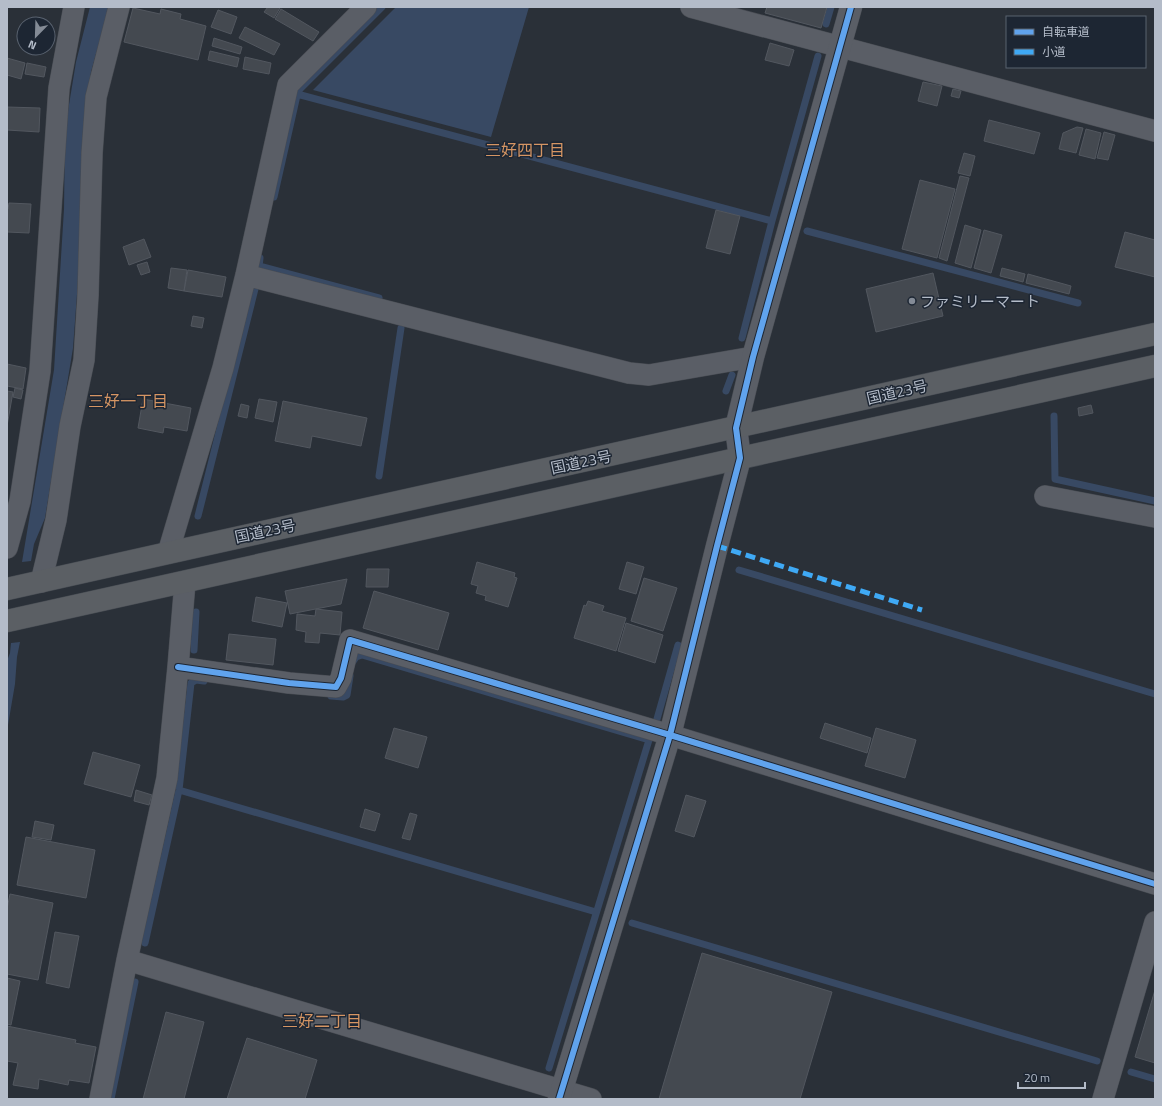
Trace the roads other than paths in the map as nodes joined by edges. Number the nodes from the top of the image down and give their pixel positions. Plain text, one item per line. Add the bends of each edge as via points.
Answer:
1 (119, 7) edge
2 (366, 7) edge
3 (691, 7) edge
4 (851, 7) edge
5 (72, 8) edge
6 (840, 48) junction
7 (1155, 131) edge
8 (246, 275) junction
9 (1155, 334) edge
10 (753, 357) junction
11 (1155, 366) edge
12 (736, 428) junction
13 (740, 458) junction
14 (1045, 496) dead end
15 (1155, 517) edge
16 (7, 548) edge
17 (168, 553) junction
18 (41, 582) junction
19 (185, 582) junction
20 (7, 590) edge
21 (7, 621) edge
22 (178, 667) junction
23 (670, 735) junction
24 (1155, 884) edge
25 (1155, 922) edge
26 (127, 960) junction
27 (560, 1094) edge
28 (100, 1099) edge
29 (591, 1099) edge
30 (1103, 1099) edge

1 - 18 street via 96,97 84,360 70,426 56,520
2 - 8 street via 288,85
3 - 6 street
4 - 6 street
5 - 16 street via 59,88 40,371 20,501
6 - 7 street
6 - 10 street
8 - 10 street via 629,373 649,375
8 - 17 street via 223,368
9 - 12 highway, 国道23号
10 - 12 street
11 - 13 highway, 国道23号
12 - 13 street
12 - 17 highway, 国道23号
13 - 19 highway, 国道23号
13 - 23 street
14 - 15 street
17 - 18 highway, 国道23号
18 - 20 highway, 国道23号
19 - 21 highway, 国道23号
19 - 22 street
22 - 23 street via 336,687 341,678 350,640
22 - 26 street via 167,778
23 - 24 street
23 - 27 street
25 - 30 street
26 - 27 street
26 - 28 street
27 - 29 street

